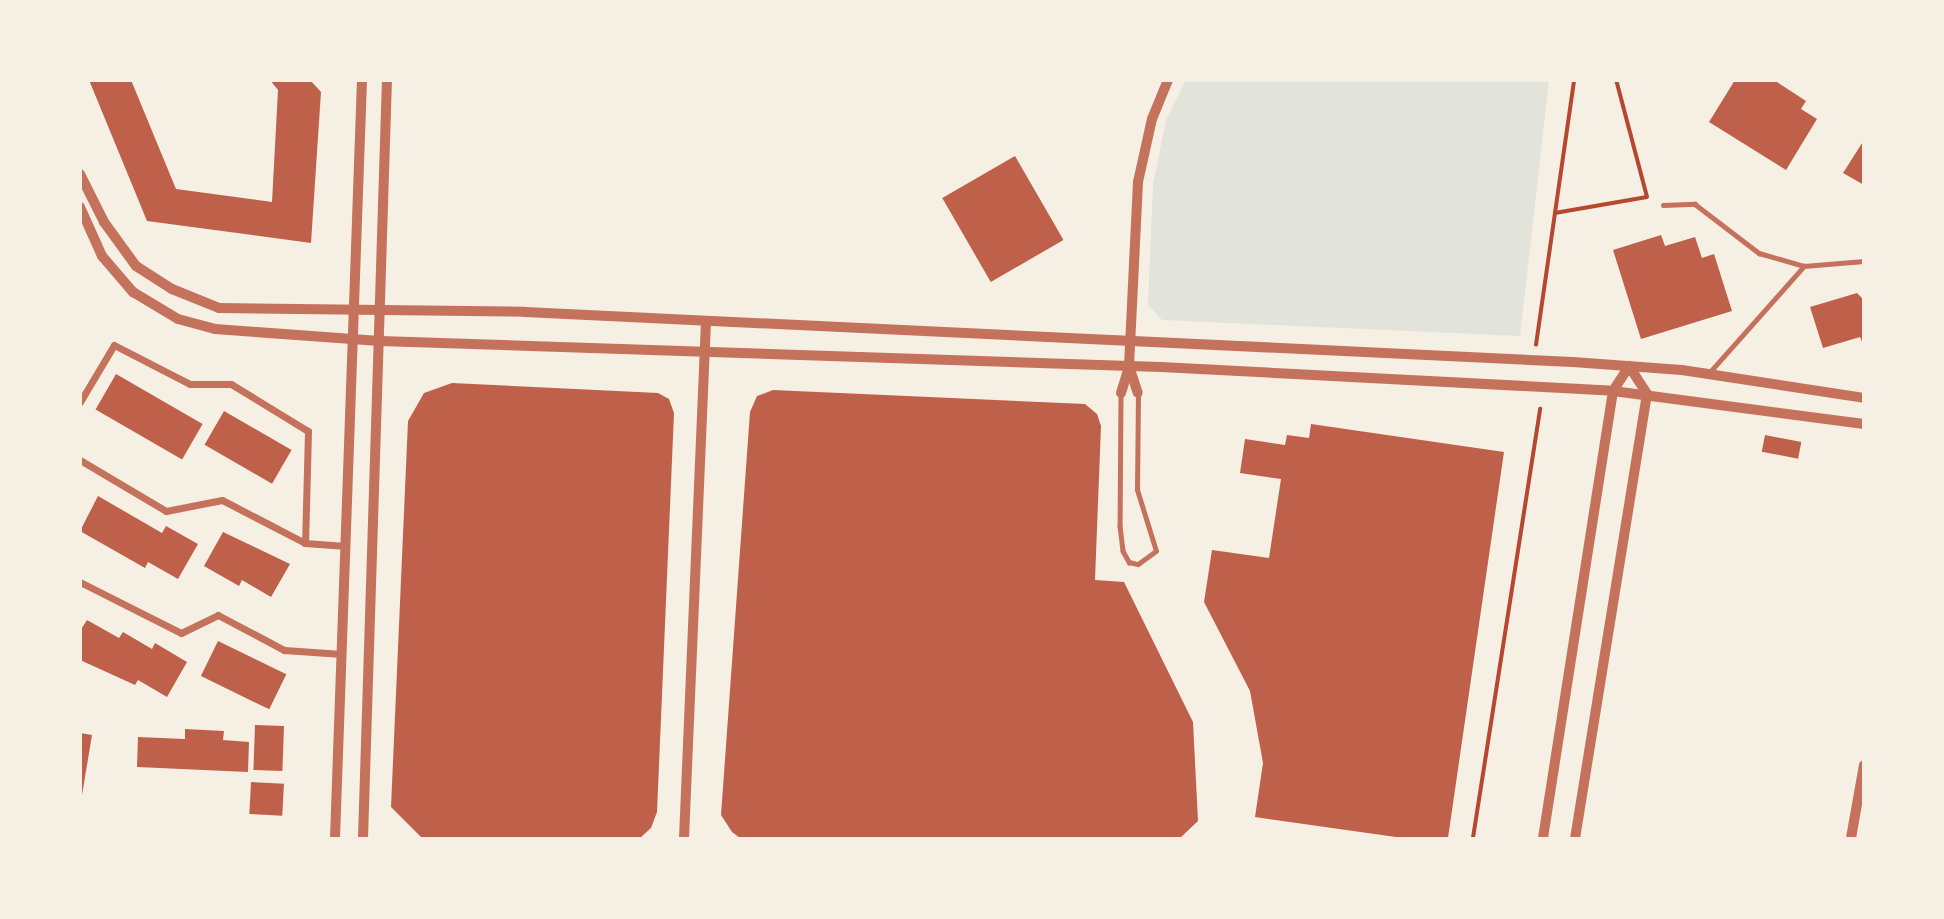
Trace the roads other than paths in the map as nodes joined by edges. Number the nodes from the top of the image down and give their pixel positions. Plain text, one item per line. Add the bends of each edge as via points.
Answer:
1 (362, 80) edge
2 (387, 80) edge
3 (1168, 80) edge
4 (80, 174) edge
5 (1663, 205) dead end
6 (80, 207) edge
7 (1864, 261) edge
8 (1804, 266) junction
9 (380, 311) junction
10 (354, 312) junction
11 (706, 320) junction
12 (353, 339) junction
13 (380, 341) junction
14 (1130, 341) junction
15 (705, 353) junction
16 (1129, 366) junction
17 (1629, 366) junction
18 (1709, 374) junction
19 (1613, 391) junction
20 (1121, 393) joint
21 (1138, 393) joint
22 (1647, 394) junction
23 (1864, 398) edge
24 (80, 402) edge
25 (1864, 424) edge
26 (80, 460) edge
27 (305, 543) junction
28 (346, 546) junction
29 (80, 582) edge
30 (342, 653) junction
31 (1864, 765) edge
32 (335, 838) edge
33 (363, 838) edge
34 (684, 838) edge
35 (1543, 838) edge
36 (1575, 838) edge
37 (1851, 838) edge

1 - 10 street
2 - 9 street
3 - 14 street via 1152,119 1138,182
4 - 10 street via 120,249 172,289 219,308
5 - 8 lane via 1695,204 1759,253
6 - 12 street via 116,276 153,307 215,328
7 - 8 lane
8 - 18 lane
9 - 10 street
9 - 11 street
9 - 13 street
10 - 12 street
11 - 14 street
11 - 15 street
12 - 13 street
12 - 28 street
13 - 15 street
13 - 33 street
14 - 16 street
14 - 17 street
15 - 16 street
15 - 34 street
16 - 19 street
16 - 20 street
16 - 21 street
17 - 18 street
17 - 19 street
17 - 22 street
18 - 23 street
19 - 22 street
19 - 35 street
20 - 21 lane via 1120,526 1123,551 1129,562 1138,564 1156,551 1136,490
22 - 25 street
22 - 36 street
24 - 27 street via 114,345 190,384 231,384 308,431
26 - 27 street via 166,511 222,500
27 - 28 street
28 - 30 street
29 - 30 street via 181,633 218,615 284,650
30 - 32 street
31 - 37 street

